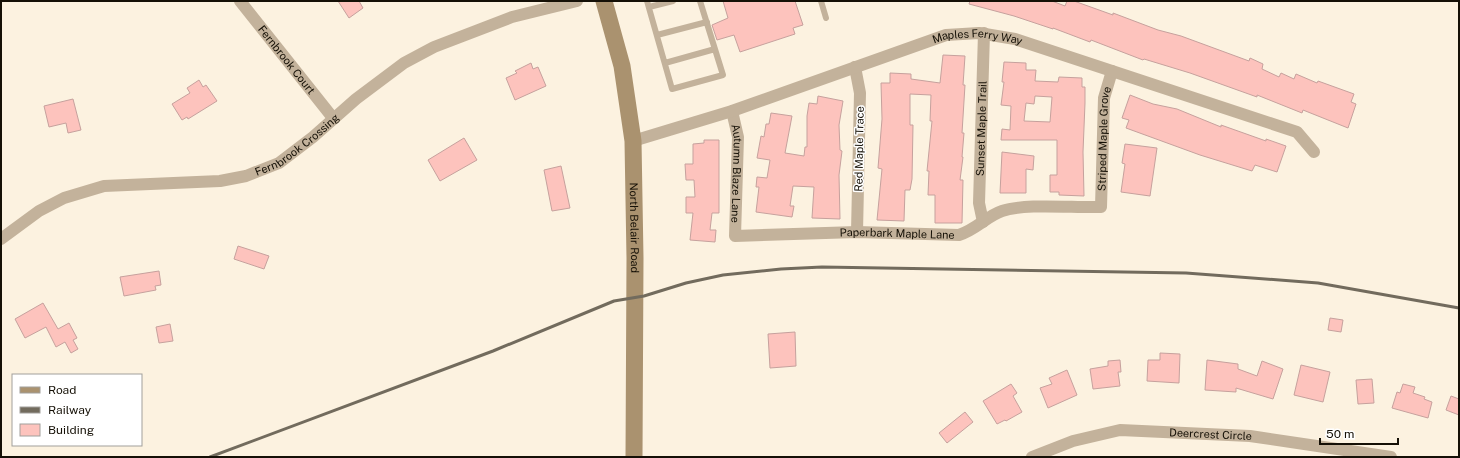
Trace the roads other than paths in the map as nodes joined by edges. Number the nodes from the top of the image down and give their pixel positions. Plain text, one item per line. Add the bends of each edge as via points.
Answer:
1 (240, 1) edge
2 (577, 1) edge
3 (604, 1) edge
4 (673, 1) edge
5 (700, 1) edge
6 (821, 1) edge
7 (648, 4) edge
8 (826, 18) dead end
9 (707, 22) junction
10 (984, 33) junction
11 (657, 35) junction
12 (715, 49) junction
13 (665, 63) junction
14 (855, 67) junction
15 (1112, 71) junction
16 (732, 111) junction
17 (334, 118) junction
18 (633, 141) junction
19 (1314, 152) dead end
20 (1101, 207) joint
21 (984, 222) junction
22 (857, 232) junction
23 (736, 236) joint
24 (1, 239) edge
25 (634, 457) edge
26 (1032, 457) edge
27 (1391, 457) edge

1 - 17 street, Fernbrook Court
2 - 17 street, Fernbrook Crossing via 512,17 434,46 404,63
3 - 18 street, North Belair Road via 622,66
4 - 7 lane
5 - 9 lane
6 - 8 lane
7 - 11 lane
9 - 11 lane
9 - 12 lane
10 - 14 street, Maples Ferry Way via 946,35
10 - 15 street, Maples Ferry Way via 1015,39
10 - 21 street, Sunset Maple Trail via 979,204
11 - 13 lane
12 - 13 lane
12 - 13 lane via 723,75 672,89
14 - 16 street, Maples Ferry Way
14 - 22 street, Red Maple Trace via 860,93
15 - 19 street, Maples Ferry Way via 1297,132
15 - 20 street, Striped Maple Grove via 1104,98
16 - 18 street, Maples Ferry Way
16 - 23 street, Autumn Blaze Lane via 738,137
17 - 24 street, Fernbrook Crossing via 279,163 246,176 220,182 104,186 58,201
18 - 25 street, North Belair Road
20 - 21 street, Paperbark Maple Lane via 1017,208 1001,211
21 - 22 street, Paperbark Maple Lane via 959,235
22 - 23 street, Paperbark Maple Lane
26 - 27 street, Deercrest Circle via 1073,441 1120,430 1250,436

